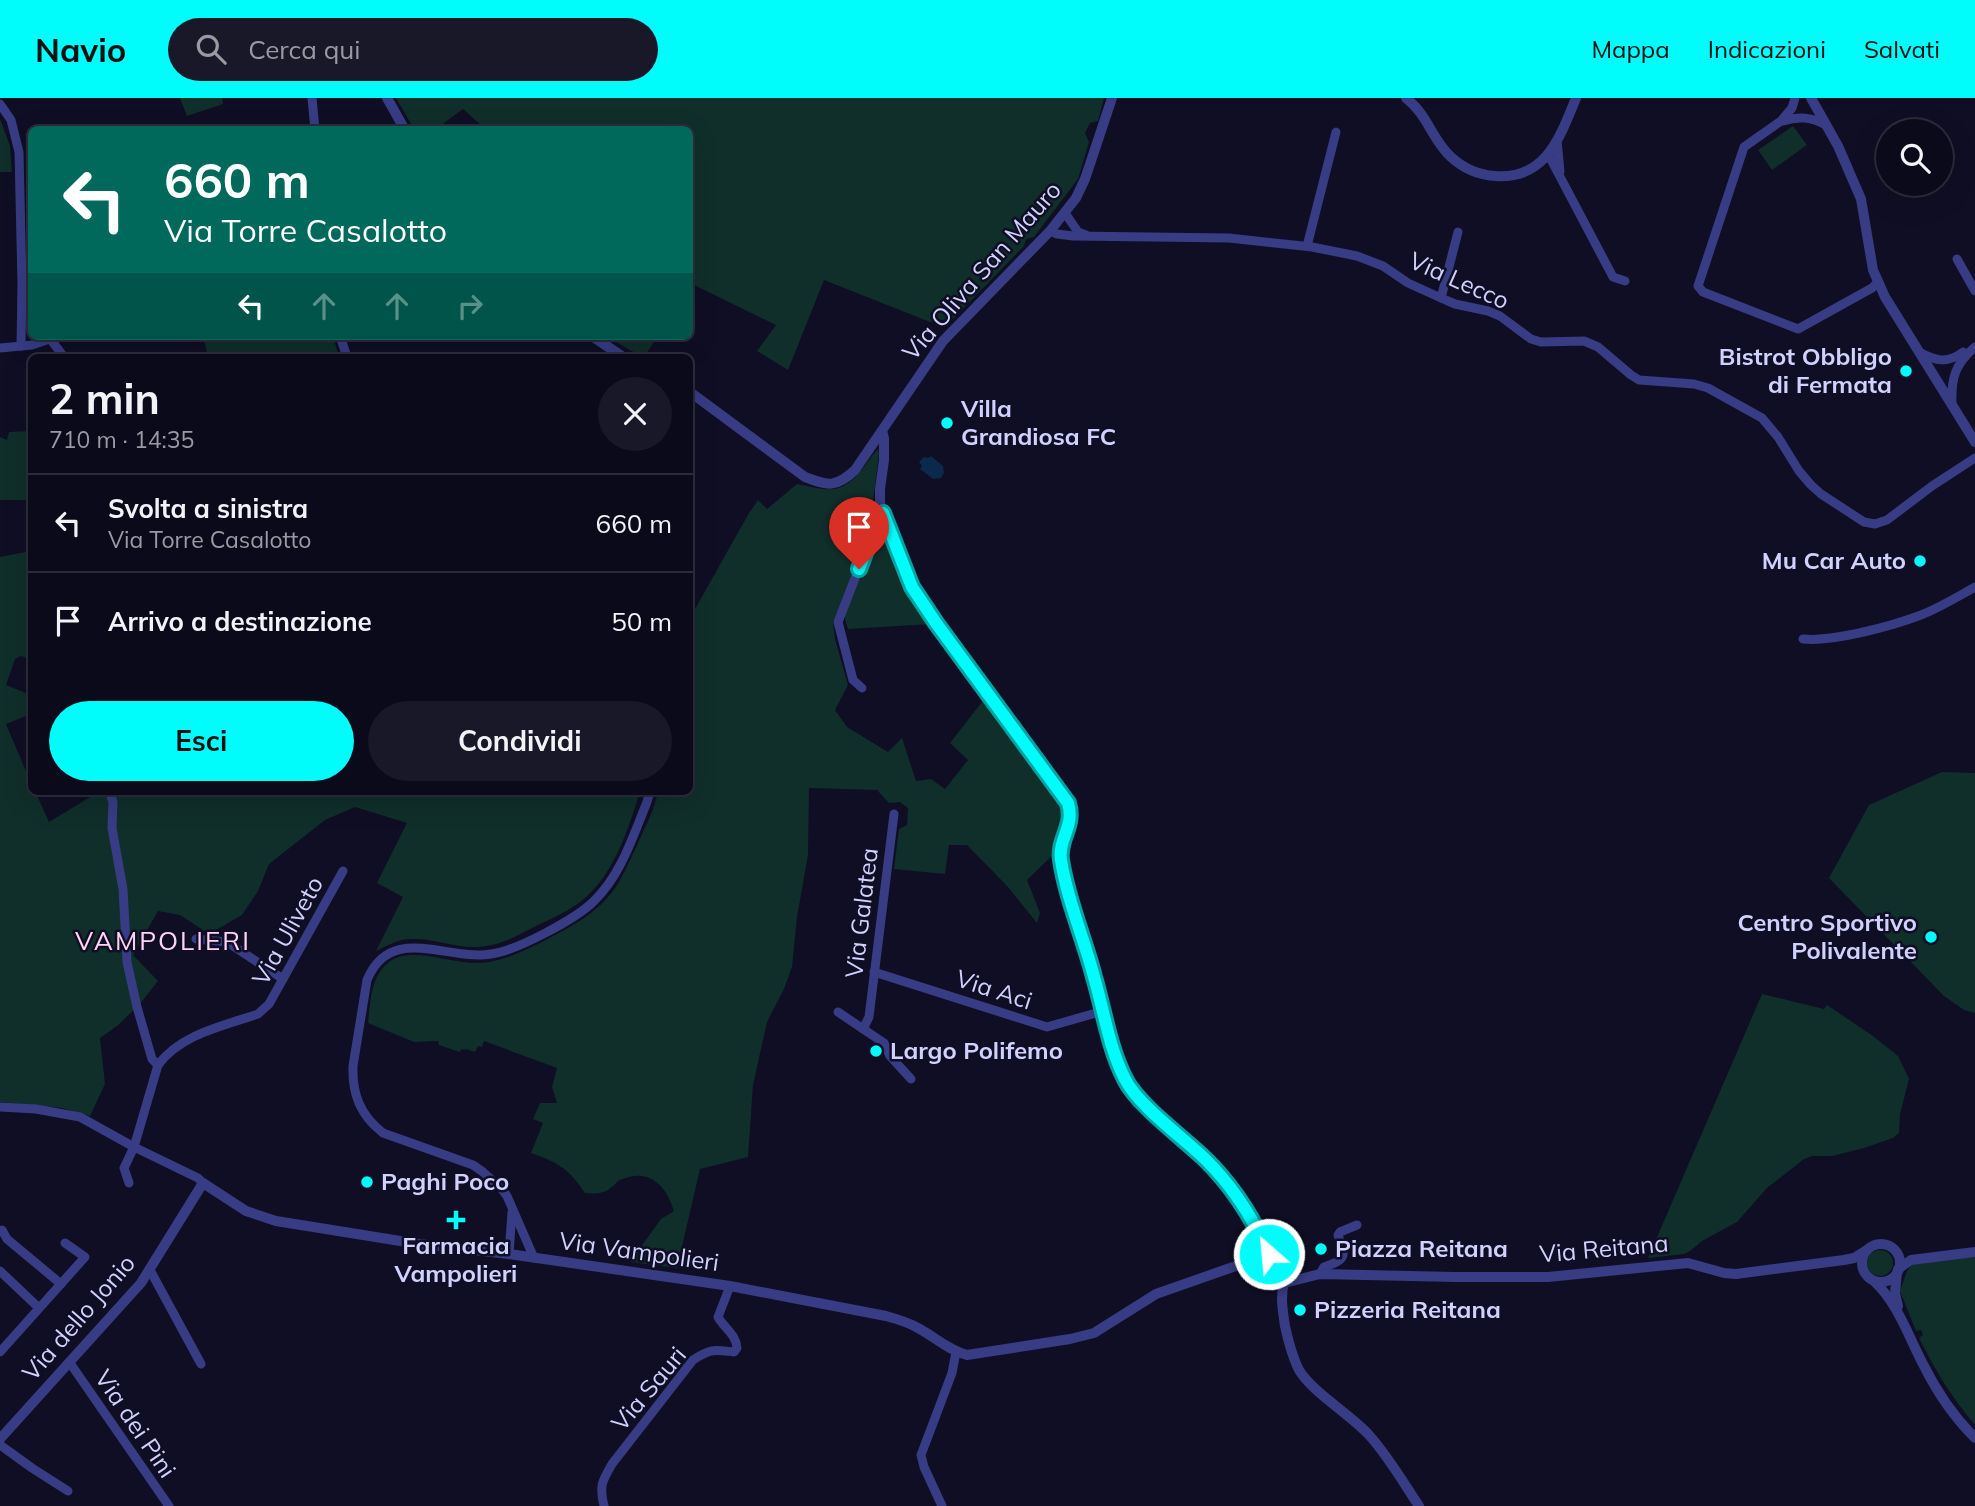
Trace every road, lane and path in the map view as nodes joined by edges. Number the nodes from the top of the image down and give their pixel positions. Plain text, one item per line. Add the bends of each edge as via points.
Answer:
1 (312, 98) edge
2 (387, 98) edge
3 (1112, 98) edge
4 (1406, 98) edge
5 (1576, 98) edge
6 (1795, 98) edge
7 (1812, 99) edge
8 (0, 104) edge
9 (1795, 113) junction
10 (315, 126) edge
11 (403, 126) edge
12 (1827, 126) junction
13 (1336, 132) dead end
14 (1557, 141) junction
15 (1548, 154) junction
16 (1561, 177) junction
17 (1065, 213) junction
18 (1050, 231) junction
19 (1458, 232) dead end
20 (1087, 236) junction
21 (1307, 246) junction
22 (1956, 259) dead end
23 (1625, 281) dead end
24 (1878, 282) junction
25 (22, 284) junction
26 (1975, 290) edge
27 (1441, 298) junction
28 (28, 309) edge
29 (34, 340) edge
30 (598, 340) edge
31 (1975, 342) edge
32 (21, 346) junction
33 (1975, 347) edge
34 (0, 348) edge
35 (1919, 352) junction
36 (619, 354) edge
37 (1957, 360) junction
38 (1933, 375) junction
39 (693, 395) edge
40 (1952, 405) junction
41 (881, 431) junction
42 (1975, 442) edge
43 (1975, 458) edge
44 (883, 513) junction
45 (1975, 587) edge
46 (1803, 639) dead end
47 (862, 688) dead end
48 (110, 795) edge
49 (649, 795) edge
50 (894, 814) dead end
51 (343, 872) dead end
52 (196, 939) dead end
53 (874, 972) junction
54 (283, 979) junction
55 (1103, 1011) junction
56 (838, 1012) dead end
57 (863, 1029) junction
58 (158, 1065) junction
59 (911, 1079) dead end
60 (0, 1107) edge
61 (134, 1147) junction
62 (129, 1183) dead end
63 (203, 1183) junction
64 (513, 1210) junction
65 (1357, 1225) dead end
66 (2, 1230) edge
67 (65, 1243) dead end
68 (1893, 1248) junction
69 (1867, 1250) junction
70 (1975, 1252) edge
71 (509, 1254) junction
72 (1269, 1254) junction
73 (534, 1258) junction
74 (1922, 1258) junction
75 (1844, 1260) junction
76 (150, 1270) junction
77 (1898, 1270) junction
78 (0, 1271) edge
79 (1320, 1274) junction
80 (1870, 1278) junction
81 (1284, 1283) junction
82 (61, 1284) junction
83 (730, 1286) junction
84 (40, 1308) junction
85 (1899, 1312) junction
86 (0, 1352) edge
87 (957, 1352) junction
88 (70, 1363) junction
89 (201, 1363) dead end
90 (1975, 1438) edge
91 (0, 1439) edge
92 (0, 1445) edge
93 (68, 1491) dead end
94 (169, 1506) edge
95 (604, 1506) edge
96 (942, 1506) edge
97 (1419, 1506) edge

1 - 10 street
2 - 11 street
3 - 17 street, Via Oliva San Mauro via 1085,179
4 - 15 street via 1422,113 1451,157 1476,172 1498,176 1521,173
5 - 14 street
6 - 9 street
7 - 9 street
7 - 12 street
8 - 25 street via 11,120 19,152
9 - 12 street
9 - 24 street via 1744,147 1698,286 1703,292 1798,329
12 - 24 street via 1861,199
13 - 21 street
14 - 15 street
14 - 16 street
15 - 16 street
16 - 23 street via 1613,277
17 - 18 street, Via Oliva San Mauro
17 - 20 street via 1077,232
18 - 20 street, Via Lecco
18 - 41 street, Via Oliva San Mauro via 943,341
19 - 27 street
20 - 21 street, Via Lecco via 1229,238
21 - 27 street, Via Lecco via 1383,265
22 - 26 street
24 - 35 street
25 - 28 street
25 - 32 street
27 - 43 street, Via Lecco via 1500,316 1531,339 1592,344 1639,380 1708,388 1762,418 1811,485 1869,524 1887,520
29 - 32 street
30 - 36 street
31 - 37 street
32 - 34 street
33 - 37 street
35 - 37 street via 1935,359
35 - 38 street
37 - 38 street
37 - 40 street
38 - 40 street
39 - 41 street, Via Oliva San Mauro via 790,467 823,484 847,478
40 - 42 street
41 - 44 street
44 - 47 street via 838,622 853,680
44 - 55 street via 912,587 1068,803 1071,820 1062,862
45 - 46 street via 1900,621 1849,635
48 - 58 street via 127,962 152,1059
49 - 64 street via 613,877 594,901 573,917 494,954 398,949 380,959 367,980 352,1080 364,1114 393,1138 473,1165 501,1188
50 - 53 street, Via Galatea
51 - 54 street, Via Uliveto
52 - 54 street via 227,942
53 - 55 street, Via Aci via 1047,1027
53 - 57 street, Via Galatea via 869,1017
54 - 58 street, Via Uliveto via 258,1014 194,1037 175,1047
55 - 72 street via 1129,1086 1223,1178
56 - 57 street
57 - 59 street via 884,1043
58 - 61 street
60 - 61 street, Via Vampolieri via 80,1117
61 - 62 street via 124,1168
61 - 63 street, Via Vampolieri
63 - 71 street, Via Vampolieri via 246,1211 276,1221
63 - 76 street, Via dello Jonio
64 - 71 street
64 - 73 street
65 - 79 street via 1340,1232 1343,1258
66 - 82 street
67 - 82 street via 85,1257
68 - 69 street via 1882,1244
68 - 74 street
68 - 77 street via 1899,1258
69 - 75 street, Via Reitana
69 - 80 street via 1862,1265
70 - 74 street
71 - 73 street, Via Vampolieri
72 - 81 street
72 - 87 street via 1156,1294 1094,1333 977,1354
73 - 83 street, Via Vampolieri
74 - 77 street via 1905,1262
75 - 79 street, Via Reitana via 1736,1274 1688,1263 1548,1277
75 - 80 street
76 - 88 street, Via dello Jonio
76 - 89 street
77 - 80 street via 1887,1280
77 - 85 street via 1895,1293
78 - 84 street
79 - 81 street, Via Reitana
80 - 85 street
81 - 97 street via 1282,1309 1298,1368 1374,1440
82 - 84 street
83 - 87 street, Via Vampolieri via 901,1320
83 - 95 street, Via Sauri via 718,1317 737,1348 734,1352 709,1351 694,1360 603,1478
84 - 86 street
85 - 90 street via 1939,1393
87 - 96 street via 921,1455
88 - 91 street, Via dello Jonio
88 - 94 street, Via dei Pini
92 - 93 street

